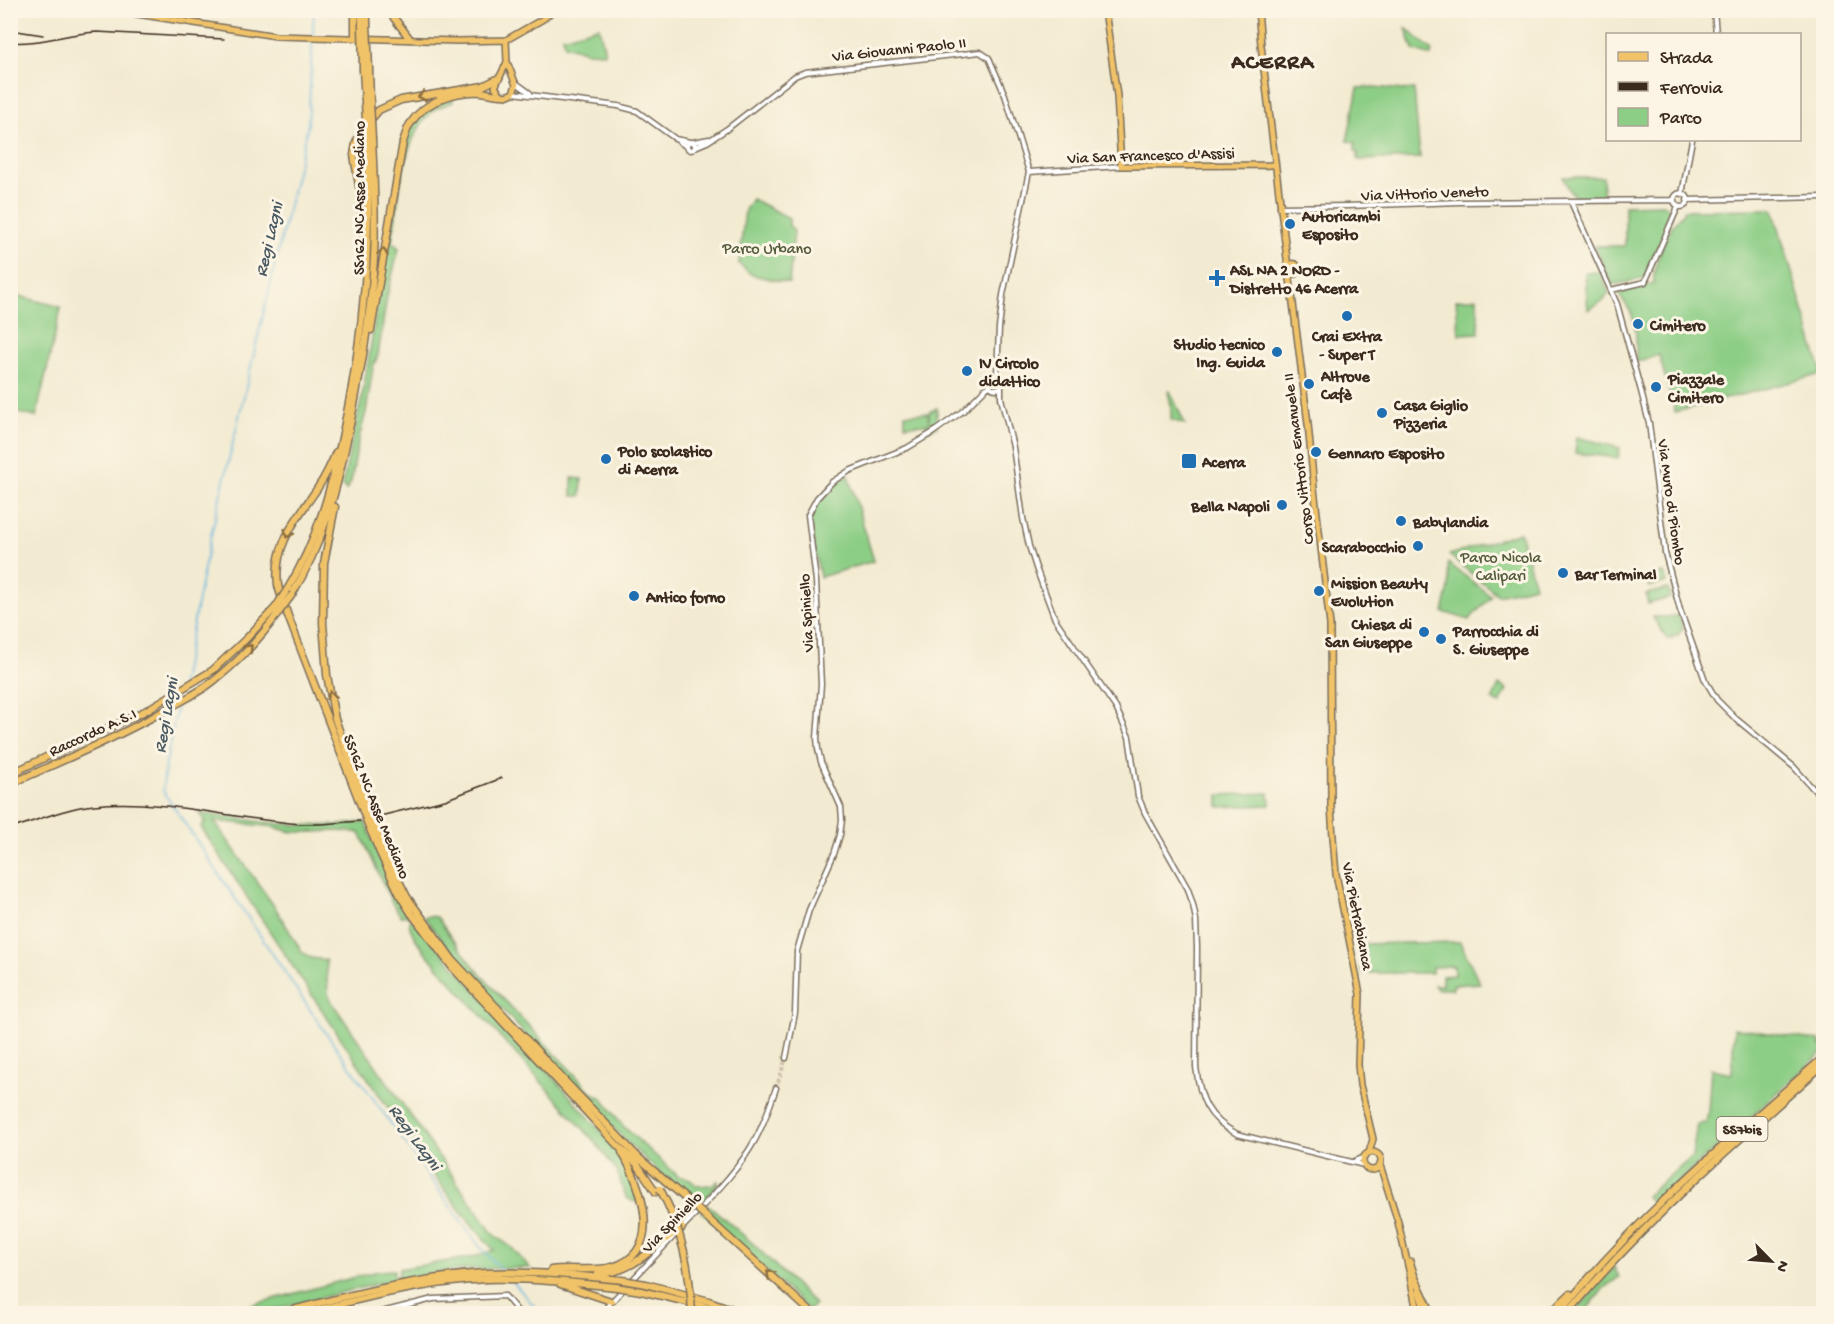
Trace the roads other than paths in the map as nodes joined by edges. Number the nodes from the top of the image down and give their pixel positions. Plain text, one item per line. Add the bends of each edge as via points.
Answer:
1 (112, 10) edge
2 (355, 10) edge
3 (361, 10) edge
4 (367, 10) edge
5 (390, 10) edge
6 (554, 10) edge
7 (1105, 10) edge
8 (1258, 10) edge
9 (1714, 10) edge
10 (364, 23) junction
11 (1716, 33) edge
12 (355, 38) junction
13 (410, 39) junction
14 (506, 40) junction
15 (507, 62) junction
16 (499, 78) junction
17 (514, 80) junction
18 (513, 93) junction
19 (501, 95) junction
20 (537, 95) junction
21 (672, 138) junction
22 (369, 139) junction
23 (712, 139) junction
24 (1692, 141) edge
25 (691, 142) junction
26 (695, 147) junction
27 (688, 148) junction
28 (1275, 165) junction
29 (1121, 166) junction
30 (1029, 172) junction
31 (1682, 194) junction
32 (1824, 197) edge
33 (1687, 200) junction
34 (1674, 201) junction
35 (1571, 202) junction
36 (1280, 207) junction
37 (1678, 207) junction
38 (1287, 251) junction
39 (1297, 264) junction
40 (1288, 269) junction
41 (1298, 272) junction
42 (1291, 289) junction
43 (1611, 290) junction
44 (362, 322) junction
45 (361, 372) junction
46 (997, 374) junction
47 (990, 386) junction
48 (1001, 387) junction
49 (336, 474) junction
50 (332, 502) junction
51 (278, 610) junction
52 (1331, 709) joint
53 (10, 774) edge
54 (10, 784) edge
55 (1824, 801) edge
56 (366, 811) junction
57 (426, 928) junction
58 (1824, 1057) edge
59 (786, 1058) tunnel mouth
60 (1824, 1064) edge
61 (776, 1088) tunnel mouth
62 (1371, 1126) junction
63 (618, 1146) junction
64 (1378, 1154) junction
65 (1367, 1155) junction
66 (639, 1158) junction
67 (1354, 1161) junction
68 (1364, 1165) junction
69 (1380, 1165) junction
70 (1371, 1170) junction
71 (1385, 1179) junction
72 (658, 1190) junction
73 (1664, 1205) junction
74 (1652, 1216) junction
75 (682, 1228) junction
76 (533, 1272) junction
77 (576, 1275) junction
78 (485, 1276) junction
79 (545, 1279) junction
80 (1413, 1279) junction
81 (1584, 1282) junction
82 (611, 1301) junction
83 (726, 1313) edge
84 (277, 1314) edge
85 (302, 1314) edge
86 (374, 1314) edge
87 (520, 1314) edge
88 (600, 1314) edge
89 (690, 1314) edge
90 (746, 1314) edge
91 (813, 1314) edge
92 (1419, 1314) edge
93 (1426, 1314) edge
94 (1432, 1314) edge
95 (1549, 1314) edge
96 (1559, 1314) edge
97 (1568, 1314) edge

1 - 12 main road via 260,34
2 - 12 highway
3 - 10 highway, SS162 NC Asse Mediano
4 - 10 highway, SS162 NC Asse Mediano
5 - 13 highway
6 - 14 main road
7 - 29 main road via 1118,96
8 - 28 main road, Corso Vittorio Emanuele II
9 - 11 street
10 - 22 highway, SS162 NC Asse Mediano, bridge
12 - 13 main road
13 - 14 main road
14 - 15 main road
15 - 16 main road
15 - 17 main road
16 - 17 main road
16 - 19 main road via 496,89
16 -> 44 highway via 483,86 401,100 378,110 361,131 354,155 364,244
17 - 18 main road
17 - 20 street, Via Giovanni Paolo II
18 - 19 main road
18 - 20 street, Via Giovanni Paolo II
45 -> 19 highway via 403,142 410,125 422,110 449,96 473,92
20 - 21 street, Via Giovanni Paolo II via 637,111
21 - 25 street, Via Giovanni Paolo II
21 - 27 street, Via Giovanni Paolo II
22 - 44 highway, SS162 NC Asse Mediano
22 - 45 highway, SS162 NC Asse Mediano via 375,207 374,257
23 - 25 street, Via Giovanni Paolo II
23 - 26 street, Via Giovanni Paolo II
23 - 30 street, Via Giovanni Paolo II via 805,72 980,52 989,58 1005,95
24 - 31 street
25 - 26 street
25 - 27 street
26 - 27 street
28 - 29 main road, Via San Francesco d'Assisi
28 - 36 main road, Corso Vittorio Emanuele II
29 - 30 street, Via San Francesco d'Assisi
30 - 46 street, Via Spiniello via 1003,295
31 - 33 street
31 - 34 street via 1676,195
32 - 33 street
33 - 37 street via 1685,206
34 - 35 street, Via Vittorio Veneto
34 - 37 street
35 - 36 street, Via Vittorio Veneto
35 - 43 street, Via Muro di Piombo
36 - 38 main road, Corso Vittorio Emanuele II
37 - 43 street via 1646,282
38 - 39 main road
38 - 40 main road, Corso Vittorio Emanuele II
39 - 40 main road via 1292,263
39 - 41 main road, Corso Vittorio Emanuele II
40 - 41 main road via 1294,274
40 - 42 main road, Corso Vittorio Emanuele II
41 - 42 main road, Corso Vittorio Emanuele II
42 - 52 main road, Corso Vittorio Emanuele II via 1330,625
43 - 55 street, Via Muro di Piombo via 1649,423 1665,553 1705,680 1717,700 1794,767
44 - 49 highway, SS162 NC Asse Mediano
45 - 49 highway, SS162 NC Asse Mediano via 344,455
46 - 47 street, Via Spiniello via 990,378
46 - 48 street, Via Spiniello via 1003,379
47 - 48 street
47 - 59 street, Via Spiniello via 924,438 832,482 808,515 821,684 818,749 841,807 842,820 834,854 797,951 795,1013
48 - 67 street, Via Spiniello via 1029,546 1051,609 1122,720 1129,737 1138,796 1188,888 1193,905 1197,948 1196,1067 1203,1102 1213,1117 1237,1134
49 - 50 highway
49 -> 56 highway, SS162 NC Asse Mediano via 318,488 280,549 278,586
50 - 51 highway, bridge via 310,563
56 -> 50 highway, SS162 NC Asse Mediano via 335,719 327,675 324,563
51 - 53 highway, Raccordo A.S.I via 213,670 145,711
54 -> 51 highway, Raccordo A.S.I via 149,720 215,680 266,631
52 - 62 main road, Via Pietrabianca via 1334,855 1360,994 1360,1085
56 - 57 highway, SS162 NC Asse Mediano, bridge via 387,869
57 - 63 highway, SS162 NC Asse Mediano via 452,967
57 - 66 highway, SS162 NC Asse Mediano
58 - 73 highway, SS7bis
60 - 73 highway, SS7bis
61 - 75 street, Via Spiniello via 755,1141
62 - 64 main road, Via Pietrabianca
62 - 65 main road, Via Pietrabianca via 1372,1143
63 - 72 highway
63 - 76 highway via 632,1172 644,1215 646,1227 640,1247 632,1257 609,1267
64 - 65 main road
64 - 69 main road, Via Pietrabianca
65 - 67 street
65 - 68 main road, Via Pietrabianca
66 - 72 highway
91 -> 66 highway, bridge
67 - 68 street, Via Spiniello
68 - 70 main road
69 - 70 main road
69 - 71 main road, Via Pietrabianca
70 - 71 main road
71 - 80 main road, Via Pietrabianca
72 - 89 highway, bridge via 682,1256
73 - 74 highway, SS7bis
74 - 81 highway, SS7bis
74 - 97 highway, SS7bis
75 - 77 highway via 624,1269
75 - 82 street, Via Spiniello
76 - 77 highway
76 - 78 highway
77 - 90 highway, bridge via 646,1284
78 - 79 highway
78 - 84 highway via 400,1284
78 - 85 highway via 405,1289
79 - 82 highway
79 - 83 highway, bridge via 641,1291
80 - 92 highway
80 - 93 main road, Via Pietrabianca
80 - 94 highway
81 - 95 highway
81 - 96 highway, SS7bis
82 - 88 street, Via Spiniello
86 - 87 street via 433,1299 505,1296

